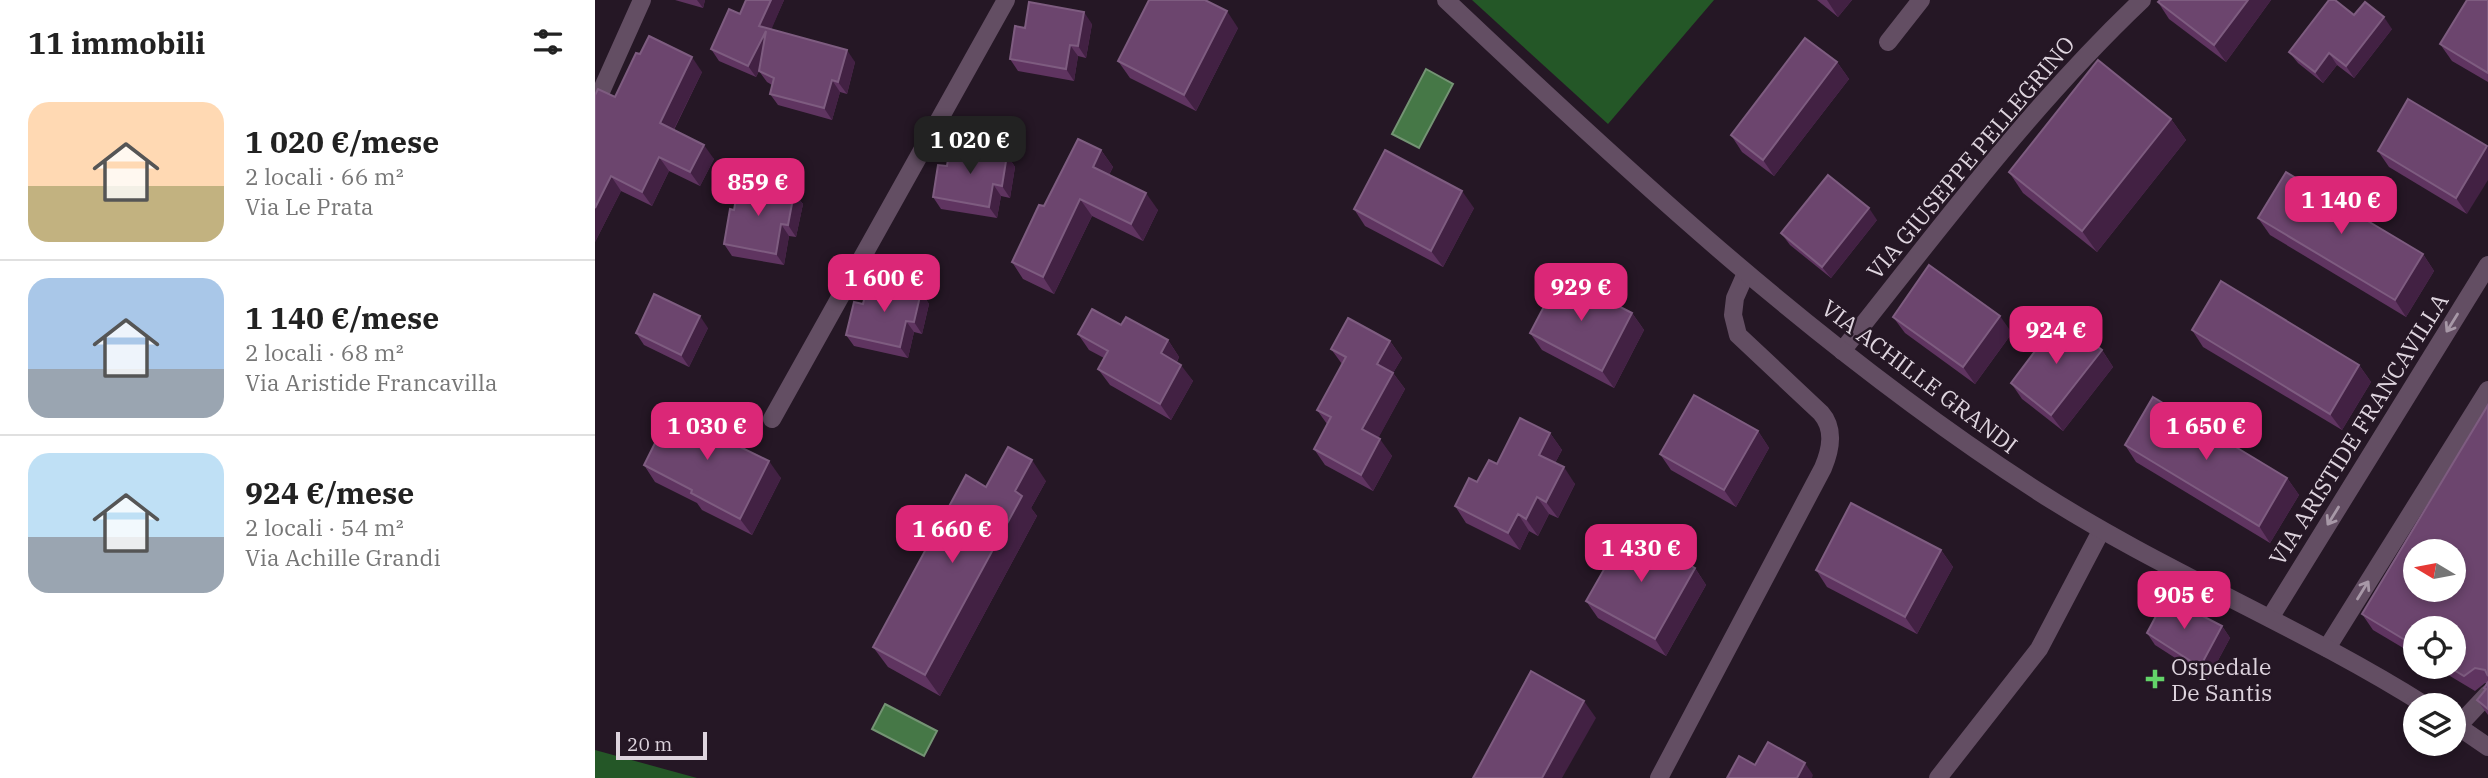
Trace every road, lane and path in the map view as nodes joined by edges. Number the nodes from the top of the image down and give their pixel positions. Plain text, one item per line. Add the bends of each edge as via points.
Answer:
1 (642, 0) edge
2 (1006, 0) edge
3 (1446, 0) edge
4 (1921, 0) edge
5 (2115, 0) edge
6 (2136, 6) edge
7 (1888, 42) dead end
8 (595, 105) edge
9 (2488, 265) edge
10 (1746, 273) junction
11 (1842, 351) junction
12 (2488, 390) edge
13 (772, 419) dead end
14 (2101, 531) junction
15 (2270, 618) junction
16 (2327, 648) junction
17 (2404, 693) edge
18 (2488, 694) edge
19 (2466, 715) edge
20 (2466, 732) edge
21 (2488, 747) edge
22 (1659, 778) edge
23 (1938, 778) edge

1 - 8 street
2 - 13 street
3 - 10 street, VIA ACHILLE GRANDI via 1577,124
4 - 7 street
5 - 6 street
6 - 11 street, VIA GIUSEPPE PELLEGRINO via 2045,99
9 -> 15 street, VIA ARISTIDE FRANCAVILLA
10 - 11 street, VIA ACHILLE GRANDI
10 - 22 street via 1735,298 1738,335 1821,412 1829,426 1830,446 1823,468
11 - 14 street, VIA ACHILLE GRANDI via 1970,446
16 -> 12 street
14 - 15 street, VIA ACHILLE GRANDI
14 - 23 street via 2039,649
15 - 16 street, VIA ACHILLE GRANDI
16 - 17 street, VIA ACHILLE GRANDI
18 - 19 street
20 - 21 street

